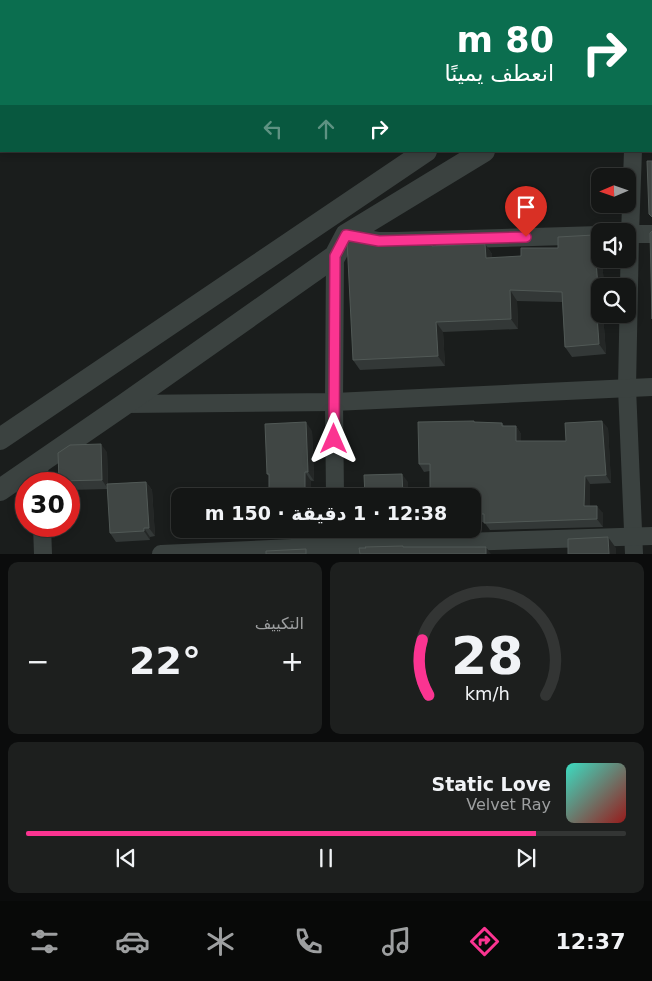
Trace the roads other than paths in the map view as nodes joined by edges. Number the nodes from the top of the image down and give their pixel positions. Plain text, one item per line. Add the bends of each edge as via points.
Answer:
1 (425, 152) edge
2 (481, 152) edge
3 (633, 152) edge
4 (630, 223) edge
5 (636, 234) edge
6 (652, 234) edge
7 (346, 235) junction
8 (591, 235) edge
9 (335, 256) junction
10 (629, 268) edge
11 (652, 387) edge
12 (627, 388) junction
13 (334, 402) junction
14 (125, 404) junction
15 (0, 439) edge
16 (42, 472) edge
17 (15, 484) edge
18 (335, 488) edge
19 (0, 490) edge
20 (652, 536) edge
21 (42, 537) edge
22 (336, 543) edge
23 (634, 545) edge
24 (43, 554) edge
25 (161, 554) edge

1 - 15 street
2 - 7 street
3 - 4 street
5 - 6 street
7 - 8 street via 379,241
7 - 9 street
9 - 13 street
9 - 14 street
10 - 12 street
11 - 12 street
12 - 13 street
12 - 23 street
13 - 14 street
13 - 18 street
14 - 16 street
17 - 19 street
20 - 23 street
21 - 24 street
22 - 23 street
22 - 25 street

